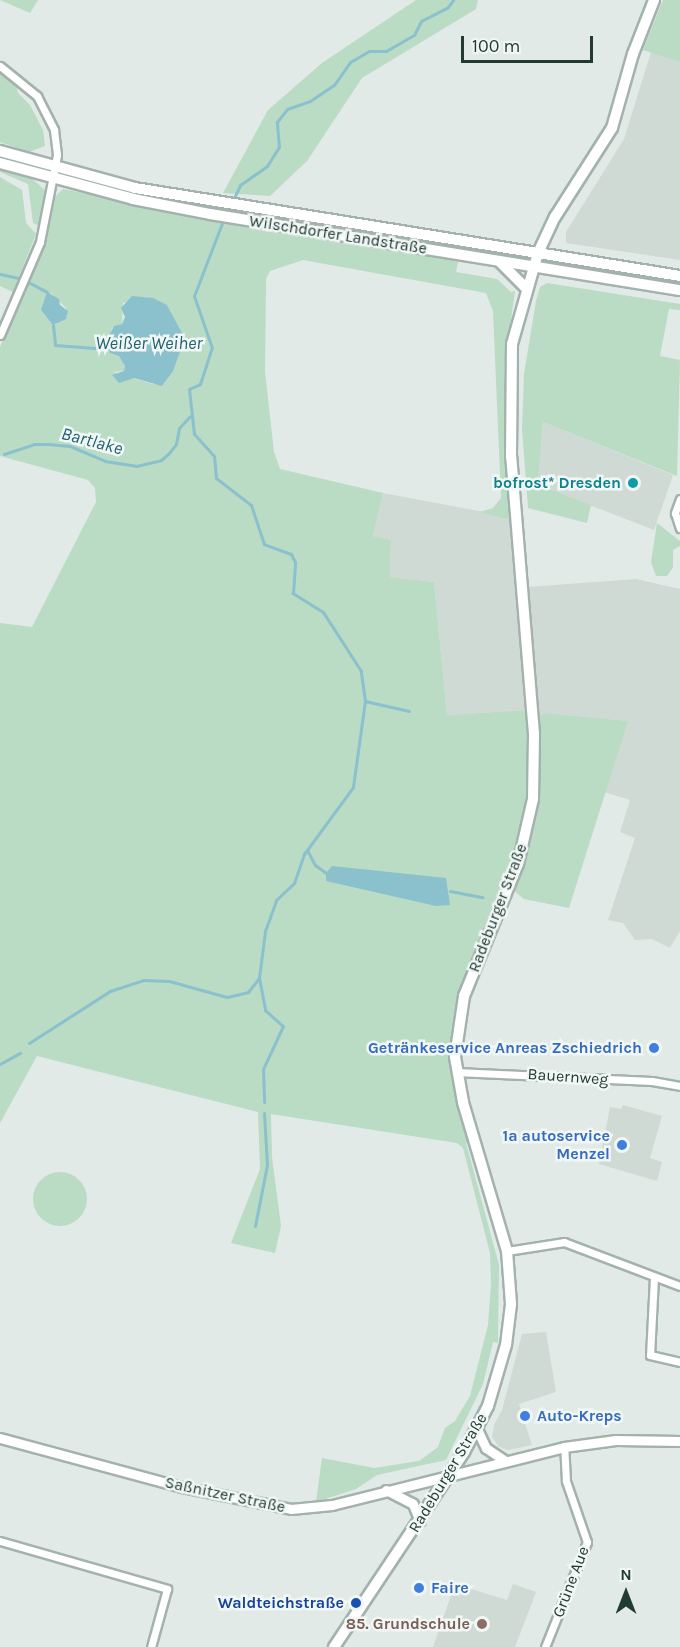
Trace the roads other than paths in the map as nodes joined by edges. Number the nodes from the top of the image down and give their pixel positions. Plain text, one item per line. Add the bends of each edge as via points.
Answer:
1 (654, 0) edge
2 (0, 66) edge
3 (0, 151) edge
4 (0, 163) edge
5 (54, 174) junction
6 (538, 254) junction
7 (498, 261) junction
8 (533, 266) junction
9 (680, 276) edge
10 (525, 287) junction
11 (680, 290) edge
12 (0, 335) edge
13 (680, 499) edge
14 (680, 528) edge
15 (456, 1072) junction
16 (680, 1086) edge
17 (507, 1251) junction
18 (654, 1277) junction
19 (680, 1286) edge
20 (680, 1362) edge
21 (477, 1429) junction
22 (0, 1438) edge
23 (680, 1441) edge
24 (564, 1447) junction
25 (504, 1460) junction
26 (452, 1473) junction
27 (384, 1489) junction
28 (420, 1521) junction
29 (0, 1541) edge
30 (151, 1647) edge
31 (334, 1647) edge
32 (545, 1647) edge

1 - 6 main road, Radeburger Straße via 633,54 612,128 555,217
2 - 5 street via 37,96 50,118 57,155
3 - 5 main road, Wilschdorfer Landstraße
4 - 5 main road, Wilschdorfer Landstraße
5 - 6 main road, Wilschdorfer Landstraße
5 - 7 main road, Wilschdorfer Landstraße via 210,214
5 - 12 street via 40,242
6 - 8 main road, Radeburger Straße
6 - 9 main road, Wilschdorfer Landstraße
7 - 8 main road, Wilschdorfer Landstraße
7 - 10 main road
8 - 10 main road, Radeburger Straße
8 - 11 main road, Wilschdorfer Landstraße
10 - 15 main road, Radeburger Straße via 512,344 510,398 534,734 533,800 518,864 464,996 458,1022
13 - 14 street via 675,513
15 - 16 street, Bauernweg via 652,1081
15 - 17 main road, Radeburger Straße
17 - 18 street via 564,1242
17 - 21 main road, Radeburger Straße via 511,1286 509,1330 495,1386
18 - 19 street
18 - 20 street via 650,1356
21 - 25 street via 486,1449
21 - 26 main road, Radeburger Straße
22 - 27 street, Saßnitzer Straße via 276,1508 318,1508
23 - 24 street, Saßnitzer Straße via 616,1440
24 - 25 street, Saßnitzer Straße
24 - 32 street, Grüne Aue via 566,1480 587,1542
25 - 26 street, Saßnitzer Straße
26 - 27 street, Saßnitzer Straße
26 - 28 main road, Radeburger Straße
27 - 28 street via 406,1498
28 - 31 main road, Radeburger Straße
29 - 30 street via 167,1589

